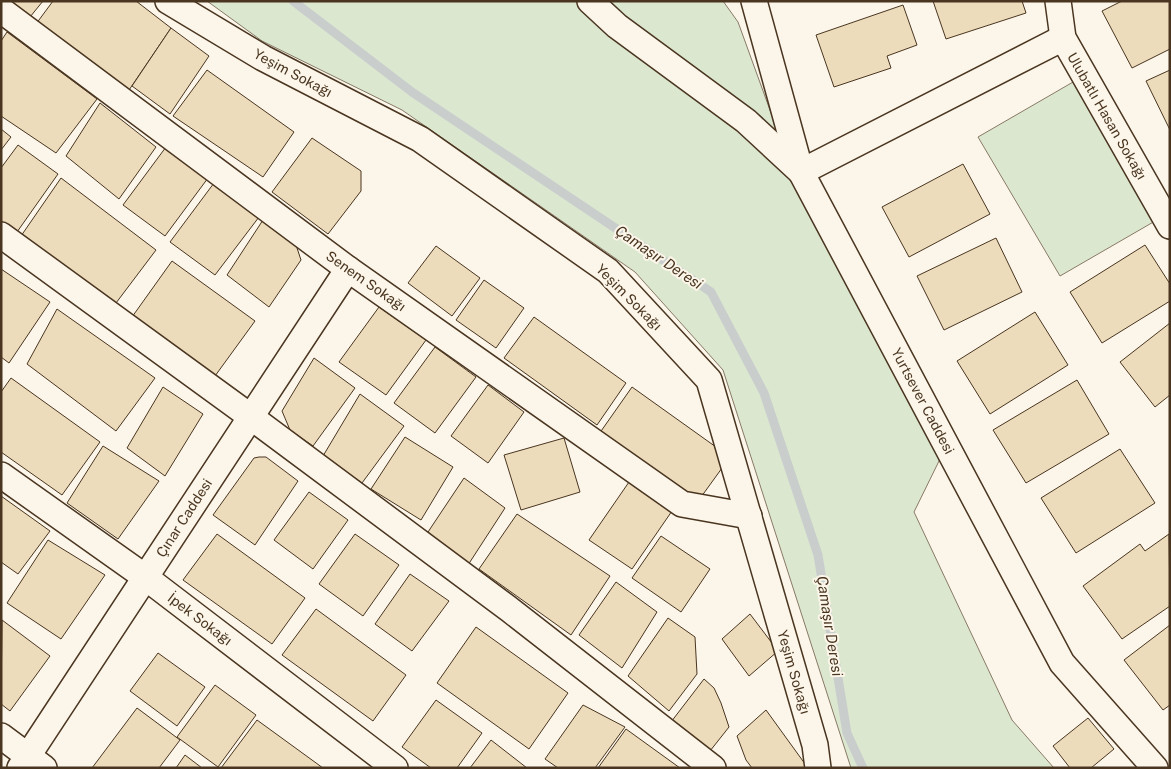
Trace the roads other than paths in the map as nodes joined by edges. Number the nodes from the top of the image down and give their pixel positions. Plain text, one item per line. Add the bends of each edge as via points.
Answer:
1 (168, 1) edge
2 (590, 1) edge
3 (754, 1) edge
4 (1058, 1) edge
5 (1, 10) edge
6 (1063, 38) junction
7 (801, 172) junction
8 (1170, 226) edge
9 (1, 235) edge
10 (348, 269) junction
11 (251, 417) junction
12 (1, 475) edge
13 (750, 516) junction
14 (145, 577) junction
15 (1, 736) edge
16 (30, 764) edge
17 (395, 768) edge
18 (713, 768) edge
19 (818, 768) edge
20 (1155, 768) edge

1 - 13 street, Yeşim Sokağı via 263,58 420,139 608,272 709,380
2 - 7 street via 617,26 746,122
3 - 7 street, Yurtsever Caddesi
4 - 6 street, Ulubatlı Hasan Sokağı
5 - 10 street, Senem Sokağı
6 - 7 street
6 - 8 street, Ulubatlı Hasan Sokağı
7 - 20 street, Yurtsever Caddesi via 1062,663
9 - 11 street
10 - 11 street, Çınar Caddesi
10 - 13 street, Senem Sokağı via 682,504
11 - 14 street, Çınar Caddesi
11 - 18 street via 509,609
12 - 14 street, İpek Sokağı
13 - 19 street, Yeşim Sokağı via 815,745
14 - 16 street, Çınar Caddesi
14 - 17 street, İpek Sokağı
15 - 16 street

